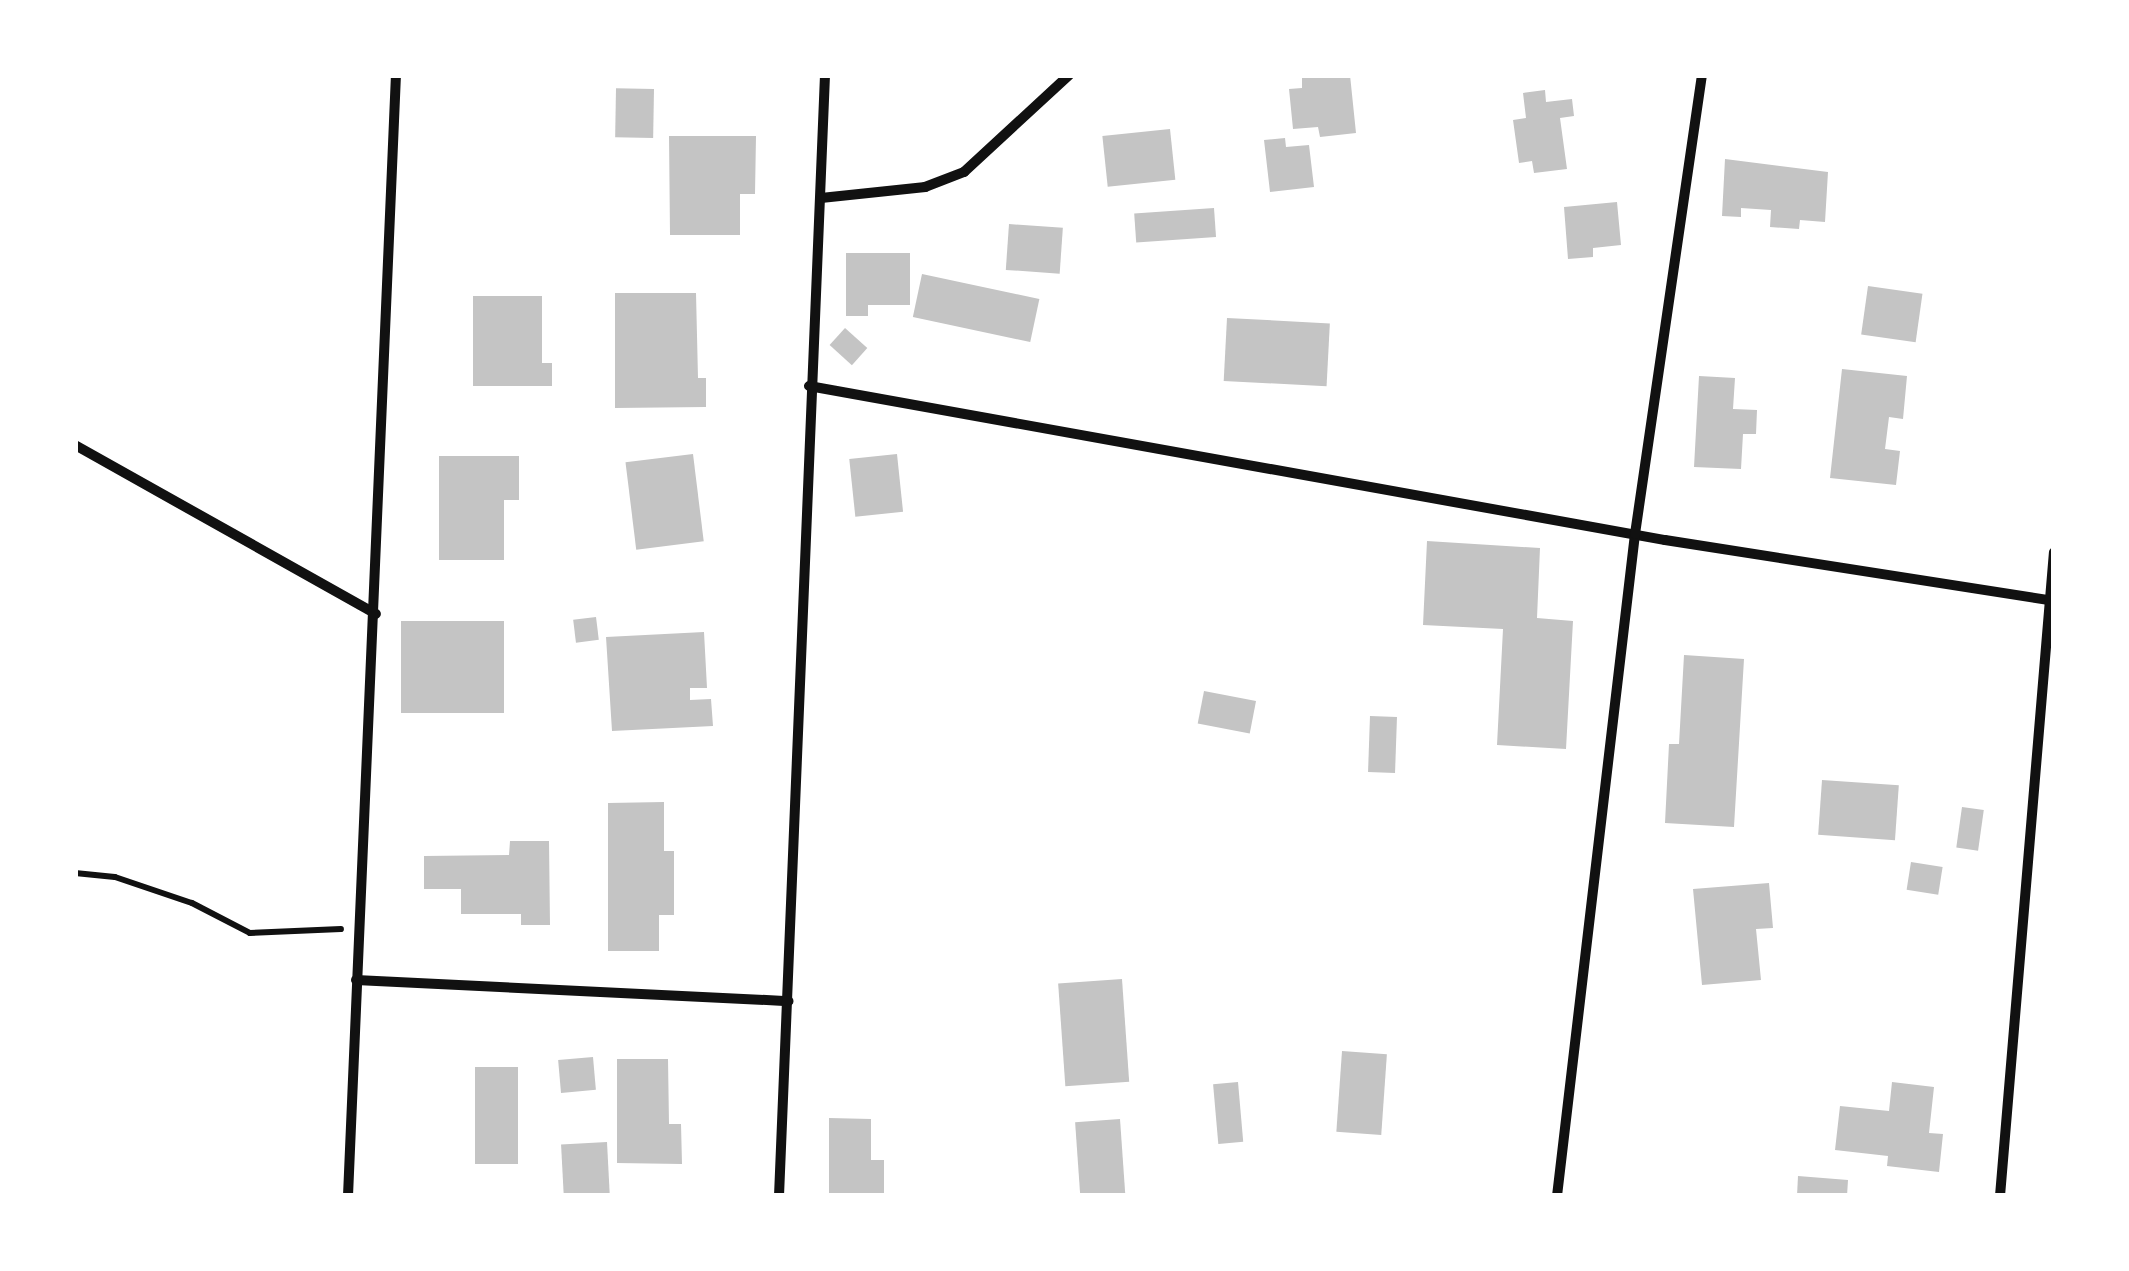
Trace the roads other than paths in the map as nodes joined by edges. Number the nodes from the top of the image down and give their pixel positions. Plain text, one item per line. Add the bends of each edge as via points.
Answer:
1 (396, 75) edge
2 (825, 75) edge
3 (1069, 75) edge
4 (1702, 75) edge
5 (821, 198) junction
6 (809, 386) junction
7 (75, 445) edge
8 (1634, 534) junction
9 (2054, 552) edge
10 (2047, 600) junction
11 (376, 614) junction
12 (356, 980) junction
13 (788, 1002) junction
14 (348, 1196) edge
15 (779, 1196) edge
16 (1557, 1196) edge
17 (2000, 1196) edge

1 - 11 street
2 - 5 street
3 - 5 street via 964,172 925,187
4 - 8 street
5 - 6 street
6 - 8 street
6 - 13 street
7 - 11 street
8 - 10 street
8 - 16 street
9 - 10 street
10 - 17 street
11 - 12 street
12 - 13 street
12 - 14 street
13 - 15 street

